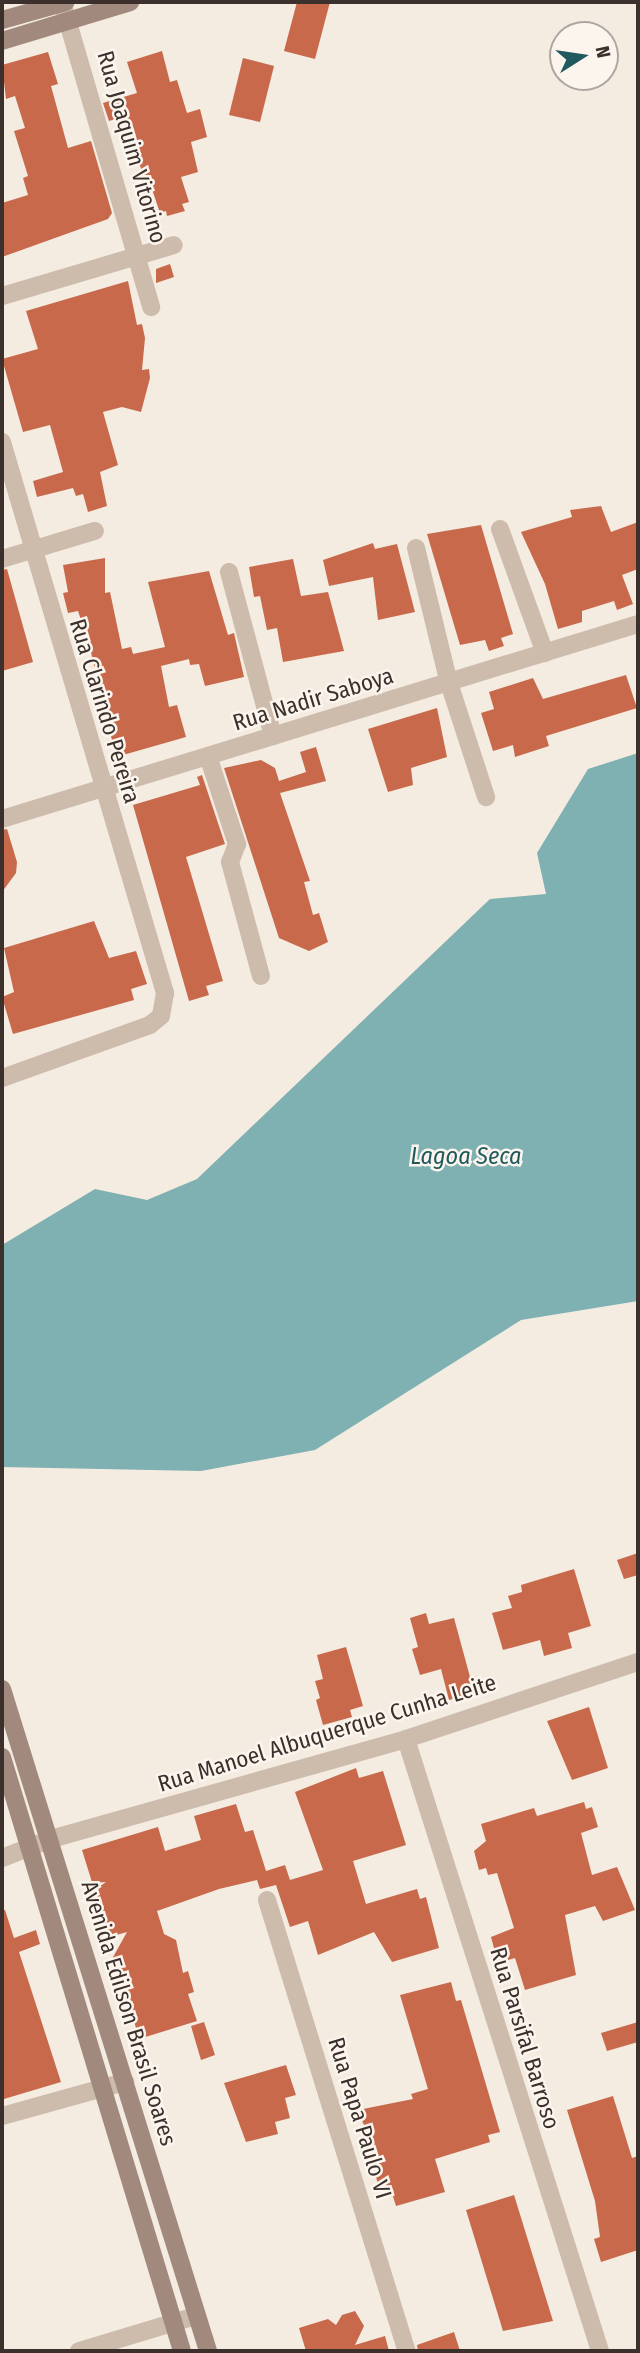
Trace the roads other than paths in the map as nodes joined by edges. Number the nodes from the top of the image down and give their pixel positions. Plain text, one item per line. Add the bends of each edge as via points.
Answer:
1 (63, 2) edge
2 (130, 2) edge
3 (2, 20) edge
4 (70, 20) junction
5 (2, 41) edge
6 (174, 245) dead end
7 (138, 254) junction
8 (2, 296) edge
9 (152, 307) dead end
10 (2, 442) edge
11 (500, 529) dead end
12 (95, 531) dead end
13 (416, 548) dead end
14 (31, 550) junction
15 (2, 559) edge
16 (229, 572) dead end
17 (638, 624) edge
18 (545, 653) junction
19 (449, 682) junction
20 (272, 736) junction
21 (208, 756) junction
22 (103, 789) junction
23 (486, 797) dead end
24 (2, 818) edge
25 (261, 976) dead end
26 (2, 1078) edge
27 (638, 1662) edge
28 (3, 1699) edge
29 (406, 1739) junction
30 (2, 1757) edge
31 (51, 1839) junction
32 (30, 1849) junction
33 (2, 1858) edge
34 (267, 1900) dead end
35 (125, 2082) junction
36 (102, 2088) junction
37 (2, 2116) edge
38 (163, 2207) junction
39 (140, 2214) junction
40 (196, 2316) junction
41 (173, 2323) junction
42 (79, 2351) edge
43 (182, 2351) edge
44 (208, 2351) edge
45 (407, 2351) edge
46 (600, 2351) edge

1 - 3 main road
1 - 4 street, Rua Joaquim Vitorino
2 - 4 main road
4 - 5 main road
4 - 7 street, Rua Joaquim Vitorino
6 - 7 street
7 - 8 street
7 - 9 street, Rua Joaquim Vitorino
10 - 14 street, Rua Clarindo Pereira
11 - 18 street
12 - 14 street
13 - 19 street
14 - 15 street
14 - 22 street, Rua Clarindo Pereira
16 - 20 street
17 - 18 street, Rua Nadir Saboya
18 - 19 street, Rua Nadir Saboya
19 - 20 street, Rua Nadir Saboya
19 - 23 street
20 - 21 street, Rua Nadir Saboya
21 - 22 street, Rua Nadir Saboya
21 - 25 street via 237,844 230,862
22 - 24 street, Rua Nadir Saboya
22 - 26 street, Rua Clarindo Pereira via 165,993 160,1016 143,1029
27 - 29 street, Rua Manoel Albuquerque Cunha Leite
28 - 31 main road, Avenida Edilson Brasil Soares
29 - 31 street, Rua Manoel Albuquerque Cunha Leite
29 - 46 street, Rua Parsifal Barroso
30 - 32 main road, Avenida Edilson Brasil Soares
31 - 32 street, Rua Manoel Albuquerque Cunha Leite
31 - 35 main road, Avenida Edilson Brasil Soares
32 - 33 street, Rua Manoel Albuquerque Cunha Leite
32 - 36 main road, Avenida Edilson Brasil Soares
34 - 45 street, Rua Papa Paulo VI
35 - 36 street
35 - 38 main road, Avenida Edilson Brasil Soares
36 - 37 street
36 - 39 main road, Avenida Edilson Brasil Soares
38 - 39 main road
38 - 40 main road, Avenida Edilson Brasil Soares
39 - 41 main road, Avenida Edilson Brasil Soares
40 - 41 street
40 - 44 main road, Avenida Edilson Brasil Soares
41 - 42 street
41 - 43 main road, Avenida Edilson Brasil Soares

